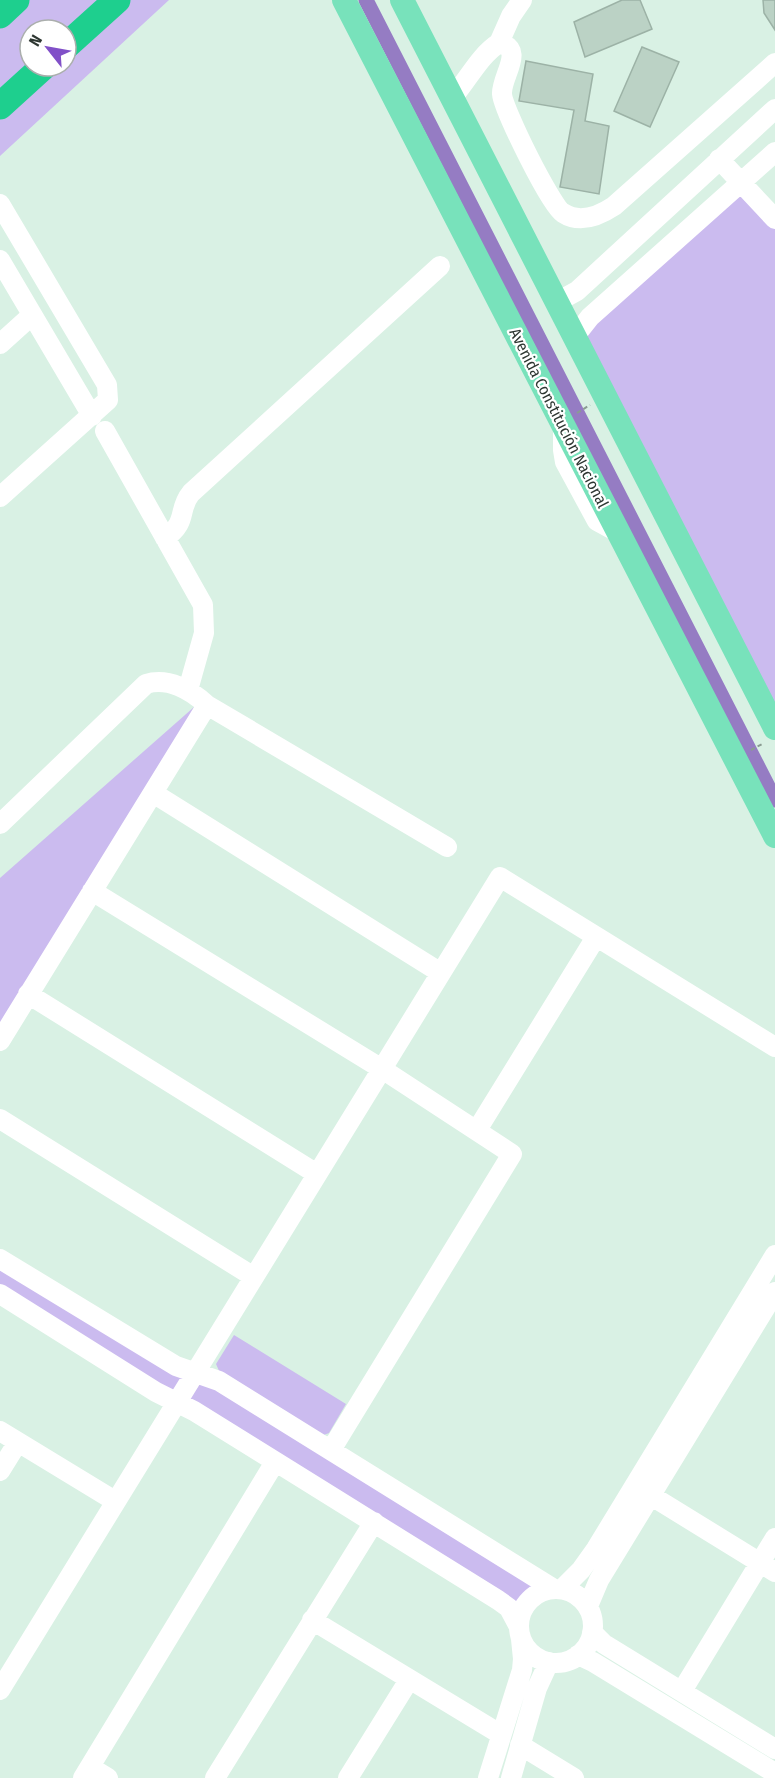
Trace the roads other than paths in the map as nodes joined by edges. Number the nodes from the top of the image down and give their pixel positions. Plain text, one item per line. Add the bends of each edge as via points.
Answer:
1 (16, 0) edge
2 (117, 0) edge
3 (344, 0) edge
4 (402, 0) edge
5 (522, 0) edge
6 (0, 15) edge
7 (78, 35) edge
8 (499, 43) junction
9 (775, 63) edge
10 (31, 78) edge
11 (452, 98) junction
12 (0, 106) edge
13 (775, 109) edge
14 (775, 152) edge
15 (719, 159) junction
16 (741, 182) junction
17 (0, 204) edge
18 (775, 219) edge
19 (0, 260) edge
20 (440, 266) dead end
21 (557, 302) junction
22 (31, 316) junction
23 (575, 336) junction
24 (0, 344) edge
25 (98, 423) junction
26 (0, 498) edge
27 (165, 538) junction
28 (188, 690) junction
29 (207, 705) junction
30 (770, 736) edge
31 (153, 793) junction
32 (0, 824) edge
33 (775, 836) edge
34 (447, 847) dead end
35 (92, 891) junction
36 (596, 937) junction
37 (441, 973) junction
38 (28, 994) junction
39 (0, 1041) edge
40 (775, 1047) edge
41 (382, 1069) junction
42 (0, 1119) edge
43 (477, 1130) junction
44 (317, 1174) junction
45 (775, 1255) edge
46 (0, 1259) edge
47 (254, 1277) junction
48 (775, 1292) edge
49 (0, 1294) edge
50 (754, 1309) junction
51 (195, 1373) junction
52 (176, 1402) junction
53 (0, 1431) edge
54 (18, 1442) junction
55 (331, 1450) junction
56 (275, 1462) junction
57 (0, 1471) edge
58 (650, 1495) junction
59 (115, 1501) junction
60 (374, 1522) junction
61 (775, 1538) edge
62 (768, 1567) edge
63 (558, 1589) junction
64 (588, 1606) junction
65 (312, 1620) junction
66 (592, 1632) junction
67 (520, 1633) junction
68 (578, 1655) junction
69 (549, 1662) junction
70 (409, 1680) junction
71 (0, 1690) edge
72 (682, 1691) junction
73 (500, 1734) junction
74 (520, 1745) junction
75 (775, 1749) edge
76 (86, 1772) edge
77 (775, 1773) edge
78 (108, 1778) edge
79 (215, 1778) edge
80 (348, 1778) edge
81 (488, 1778) edge
82 (511, 1778) edge
83 (574, 1778) edge

1 - 6 highway
2 - 7 highway
3 - 33 main road, Avenida Constitución Nacional
4 - 11 main road
5 - 8 street
8 - 9 street via 511,49 513,58 502,93 513,126 556,207 570,216 584,218 614,206
8 - 11 street via 478,62
10 - 12 highway
11 - 21 main road
13 - 15 street
14 - 16 street
15 - 16 street
15 - 21 street via 577,291
16 - 18 street
16 - 23 street via 590,316
17 - 25 street via 107,385 108,400
19 - 22 street
20 - 27 street via 191,493 184,504 182,521
21 - 23 main road
22 - 24 street
22 - 25 street
23 - 30 main road
25 - 26 street
25 - 27 street
27 - 28 street via 203,604 204,633
28 - 29 street
28 - 32 street via 157,681 146,684
29 - 31 street
29 - 34 street
31 - 35 street
31 - 37 street
35 - 38 street
35 - 41 street
36 - 37 street via 500,877
36 - 40 street
36 - 43 street
37 - 41 street
38 - 39 street
38 - 44 street
41 - 43 street
41 - 44 street
42 - 47 street
43 - 55 street via 512,1154
44 - 47 street
45 - 50 street
46 - 51 street via 176,1366
47 - 51 street
48 - 50 street
49 - 52 street
50 - 58 street
50 - 63 street via 596,1549 581,1570
51 - 52 street
51 - 55 street via 219,1381
52 - 56 street
52 - 59 street
53 - 54 street
54 - 57 street
54 - 59 street
55 - 63 street
56 - 60 street
56 - 76 street
58 - 62 street
58 - 64 street via 599,1580
59 - 71 street
60 - 65 street
60 - 67 street via 509,1608
61 - 62 street
62 - 72 street
63 - 64 street via 572,1592
63 - 67 street via 543,1591 526,1604
64 - 66 street
65 - 70 street
65 - 79 street
66 - 68 street
66 - 72 street via 604,1644
67 - 69 street via 528,1650
67 - 73 street via 522,1670
68 - 69 street via 559,1663
68 - 77 street
69 - 74 street
70 - 73 street
70 - 80 street
72 - 75 street
73 - 81 street
74 - 82 street
74 - 83 street
76 - 78 street

